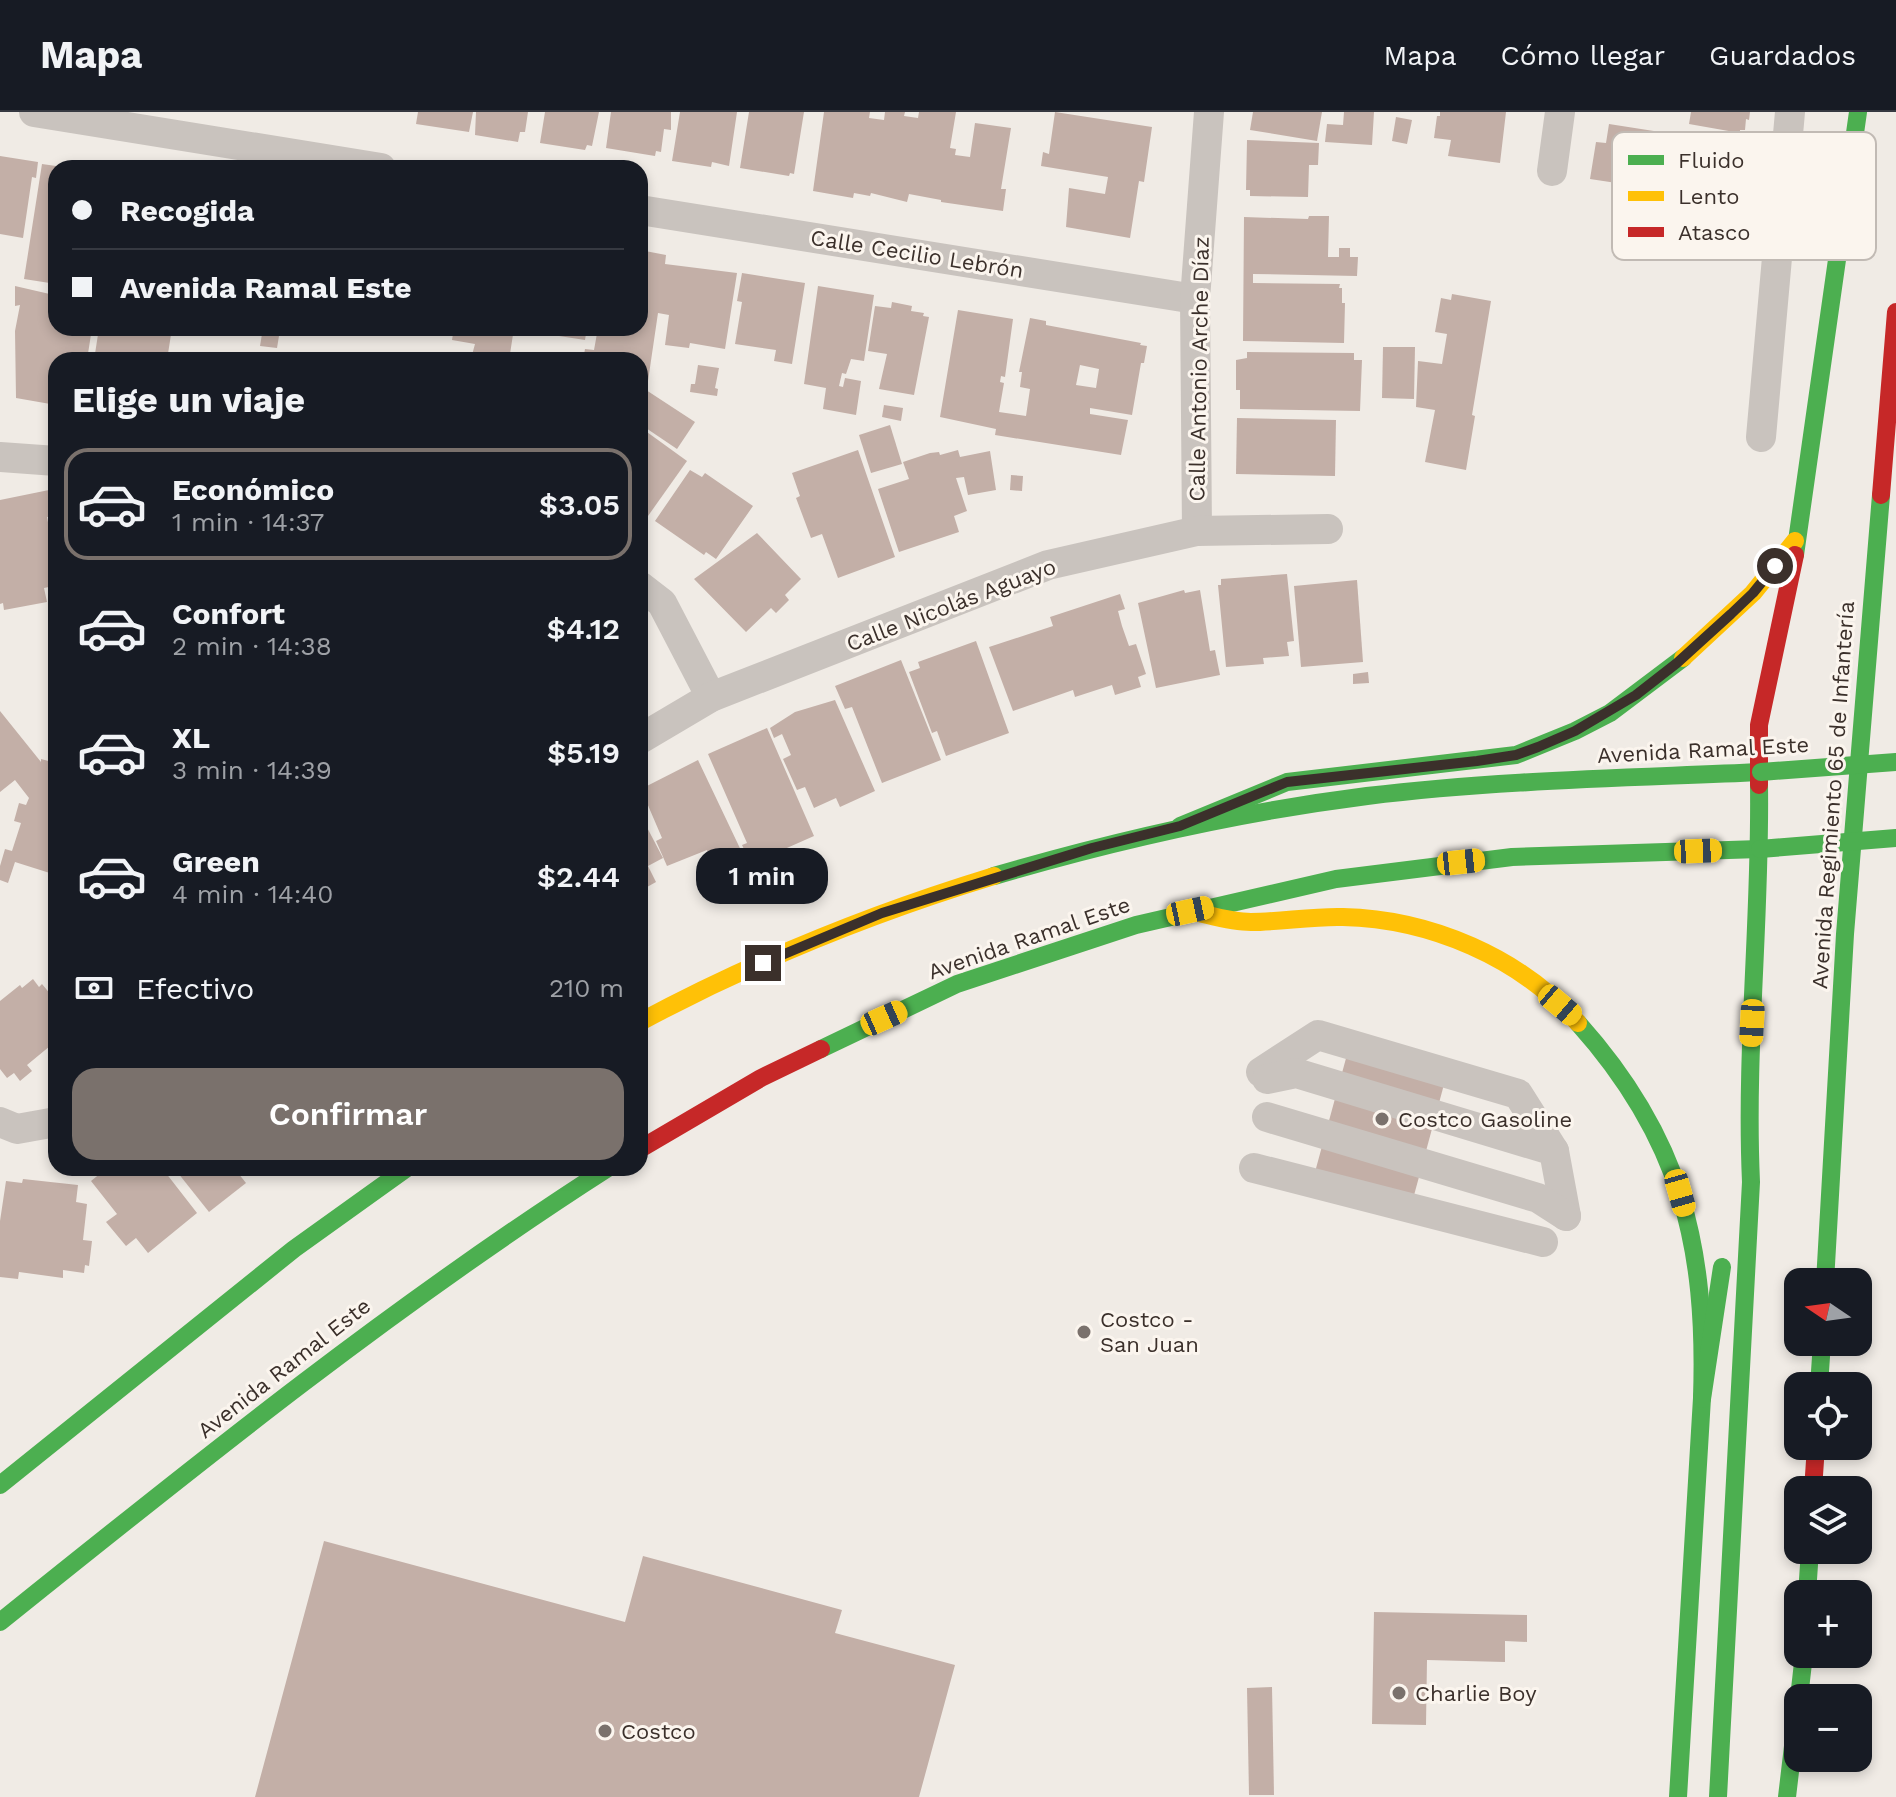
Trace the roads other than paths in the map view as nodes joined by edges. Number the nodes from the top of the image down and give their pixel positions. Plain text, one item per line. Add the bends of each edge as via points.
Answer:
1 (34, 112) edge
2 (1209, 112) edge
3 (1560, 112) edge
4 (1790, 112) edge
5 (1858, 112) edge
6 (1788, 132) edge
7 (1855, 132) edge
8 (331, 160) edge
9 (1552, 171) dead end
10 (648, 211) edge
11 (1777, 260) edge
12 (1837, 260) edge
13 (1195, 299) junction
14 (1896, 312) edge
15 (1761, 437) dead end
16 (0, 457) edge
17 (48, 460) edge
18 (1328, 529) dead end
19 (1197, 531) junction
20 (1796, 539) junction
21 (648, 592) edge
22 (711, 697) junction
23 (648, 734) edge
24 (1896, 762) edge
25 (1761, 772) junction
26 (1180, 826) junction
27 (1896, 838) edge
28 (1760, 849) junction
29 (1190, 911) junction
30 (648, 1018) edge
31 (1748, 1111) junction
32 (1267, 1117) dead end
33 (0, 1122) edge
34 (48, 1123) edge
35 (648, 1144) edge
36 (1554, 1151) junction
37 (1254, 1168) dead end
38 (396, 1176) edge
39 (595, 1176) edge
40 (1732, 1197) dead end
41 (1543, 1242) dead end
42 (1725, 1244) dead end
43 (1826, 1268) edge
44 (1702, 1399) junction
45 (0, 1485) edge
46 (0, 1622) edge
47 (1790, 1772) edge
48 (1678, 1797) edge
49 (1718, 1797) edge
50 (1787, 1797) edge

1 - 8 street
2 - 13 street, Calle Antonio Arche Díaz
3 - 9 street
4 - 6 street
5 - 7 main road
10 - 13 street, Calle Cecilio Lebrón
11 - 15 street
12 - 20 main road
13 - 19 street, Calle Antonio Arche Díaz
14 - 43 main road, Avenida Regimiento 65 de Infantería via 1845,934
16 - 17 street
18 - 19 street, Calle Nicolás Aguayo
19 - 22 street, Calle Nicolás Aguayo via 1048,565
20 - 25 main road via 1759,725
20 - 26 main road via 1753,593 1677,663 1610,713 1575,731 1516,755 1287,782
21 - 22 street via 662,603
22 - 23 street, Calle Nicolás Aguayo
24 - 25 main road, Avenida Ramal Este, bridge
25 - 26 main road, Avenida Ramal Este via 1391,793
25 - 28 main road
26 - 30 main road, Avenida Ramal Este via 882,913 734,975
27 - 28 main road, Avenida Ramal Este, bridge
28 - 29 main road, Avenida Ramal Este via 1512,857 1425,866
28 - 31 main road
29 - 35 main road, Avenida Ramal Este via 957,984 761,1078
29 - 44 main road via 1248,922 1360,918 1438,932 1489,955 1573,1016 1639,1100 1674,1173 1699,1275
31 - 40 main road
31 - 49 main road via 1751,1182
32 - 36 street via 1538,1198 1566,1216
33 - 34 street via 17,1129
36 - 36 street via 1296,1073 1264,1075 1318,1035 1518,1094
37 - 41 street
38 - 45 main road via 294,1249
39 - 46 main road, Avenida Ramal Este via 391,1316
42 - 44 main road
44 - 48 main road
47 - 50 main road

